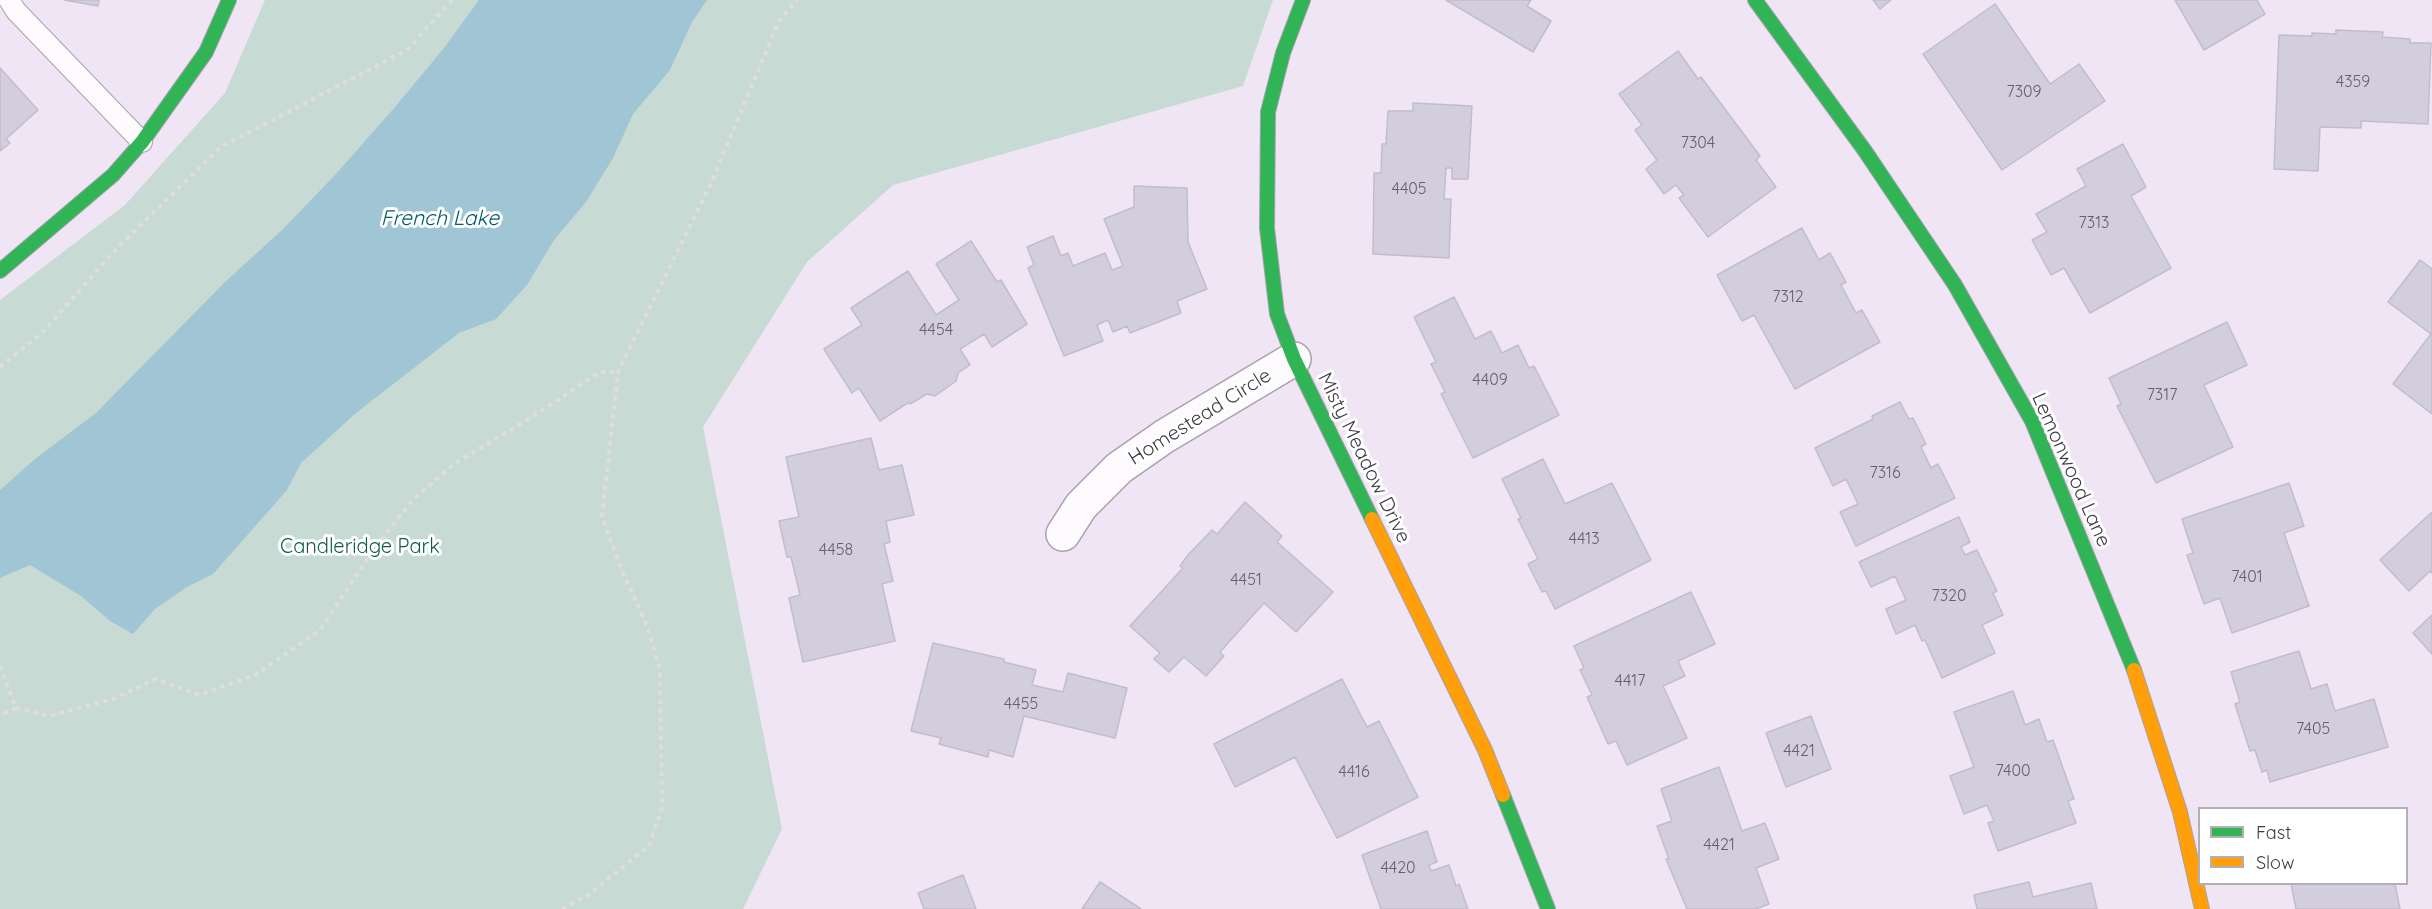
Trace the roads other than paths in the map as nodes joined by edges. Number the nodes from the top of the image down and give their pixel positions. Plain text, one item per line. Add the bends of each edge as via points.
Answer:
1 (9, 0) edge
2 (229, 0) edge
3 (1303, 0) edge
4 (1755, 0) edge
5 (142, 142) junction
6 (0, 271) edge
7 (1294, 359) junction
8 (1063, 534) dead end
9 (1548, 909) edge
10 (2202, 909) edge

1 - 5 lane
2 - 5 street via 206,52
3 - 7 street, Misty Meadow Drive via 1283,53 1268,112 1267,228 1278,314
4 - 10 street, Lemonwood Lane via 1865,151 1954,285 2032,422 2139,683 2180,812
5 - 6 street via 112,175
7 - 8 street, Homestead Circle via 1119,468 1081,506
7 - 9 street, Misty Meadow Drive via 1485,750

